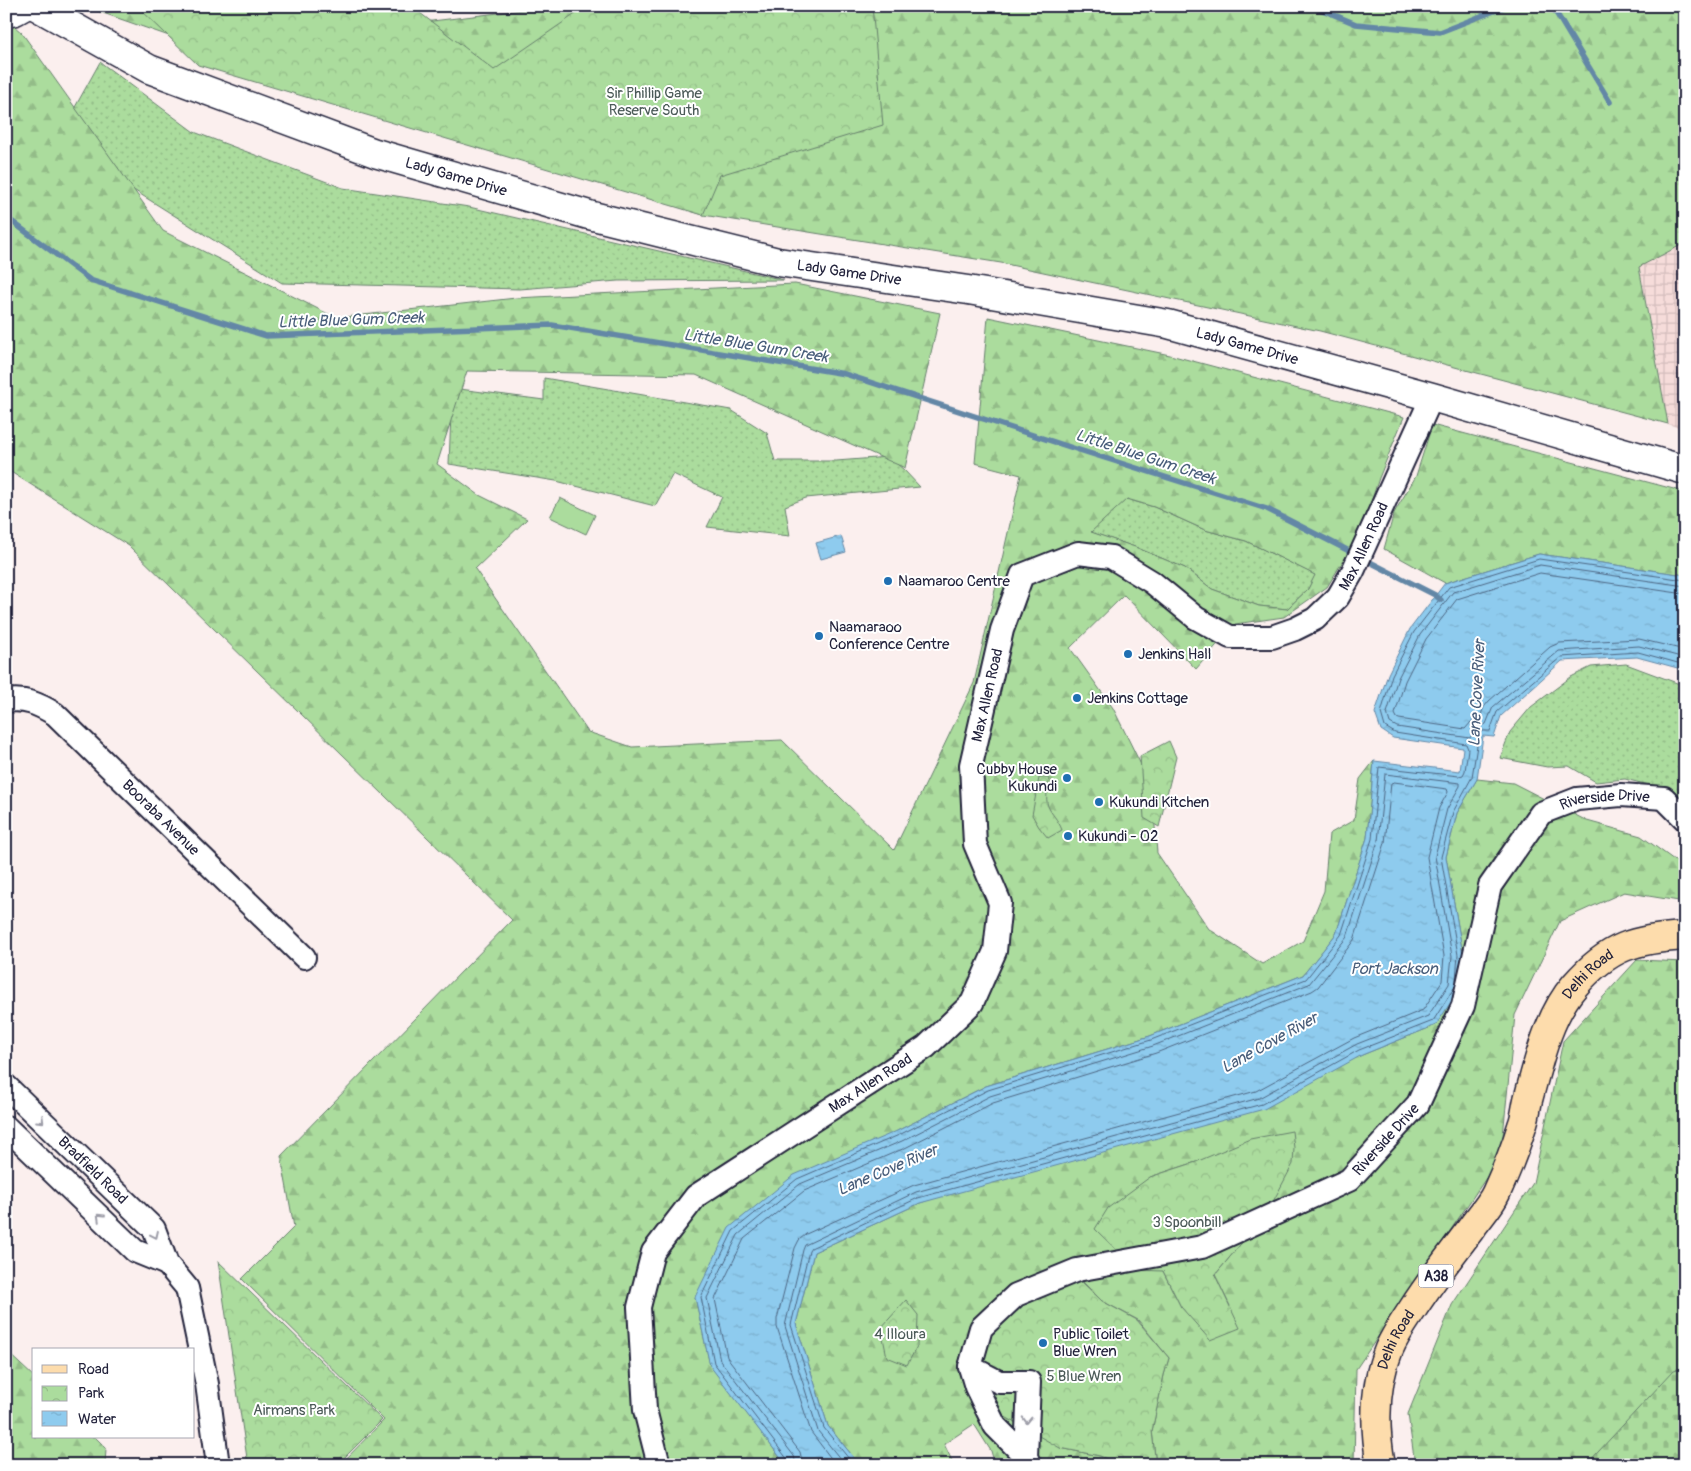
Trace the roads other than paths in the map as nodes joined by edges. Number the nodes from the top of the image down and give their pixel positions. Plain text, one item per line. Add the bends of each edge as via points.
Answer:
1 (24, 6) edge
2 (36, 6) edge
3 (6, 13) edge
4 (1432, 397) junction
5 (1685, 470) edge
6 (6, 701) edge
7 (1685, 820) edge
8 (1685, 926) edge
9 (1685, 936) edge
10 (304, 957) dead end
11 (6, 1086) edge
12 (1528, 1098) junction
13 (6, 1127) edge
14 (167, 1264) junction
15 (970, 1367) junction
16 (1028, 1461) edge
17 (218, 1465) edge
18 (660, 1465) edge
19 (1381, 1465) edge

1 - 3 main road
2 - 4 main road, Lady Game Drive via 149,69 375,153 588,215 778,262 1168,324
4 - 5 main road, Lady Game Drive
4 - 18 street, Max Allen Road via 1338,597 1315,619 1295,629 1272,637 1230,637 1196,618 1152,582 1111,558 1078,553 1022,576 1002,630 971,766 975,844 1000,903 995,951 972,1003 926,1047 696,1196 653,1252 639,1307 645,1410
6 - 10 street, Booraba Avenue via 36,703 55,714
7 - 15 street, Riverside Drive via 1664,798 1621,795 1577,799 1541,812 1490,886 1463,1006 1418,1104 1349,1180 1202,1247 1076,1270 1016,1295 981,1328
8 - 12 main road, Delhi Road / A38 via 1658,923 1616,933 1578,955 1562,972 1541,1008 1535,1027
9 - 12 main road, Delhi Road / A38 via 1636,942 1613,951 1593,966 1560,1006
11 -> 14 street, Bradfield Road via 154,1230
12 - 19 main road, Delhi Road / A38 via 1523,1124 1495,1195 1421,1296 1389,1349 1376,1404
14 -> 13 street, Bradfield Road via 135,1251
14 - 17 street, Bradfield Road via 187,1288 207,1384
15 - 16 street via 994,1426
15 -> 16 street via 999,1382 1029,1382

